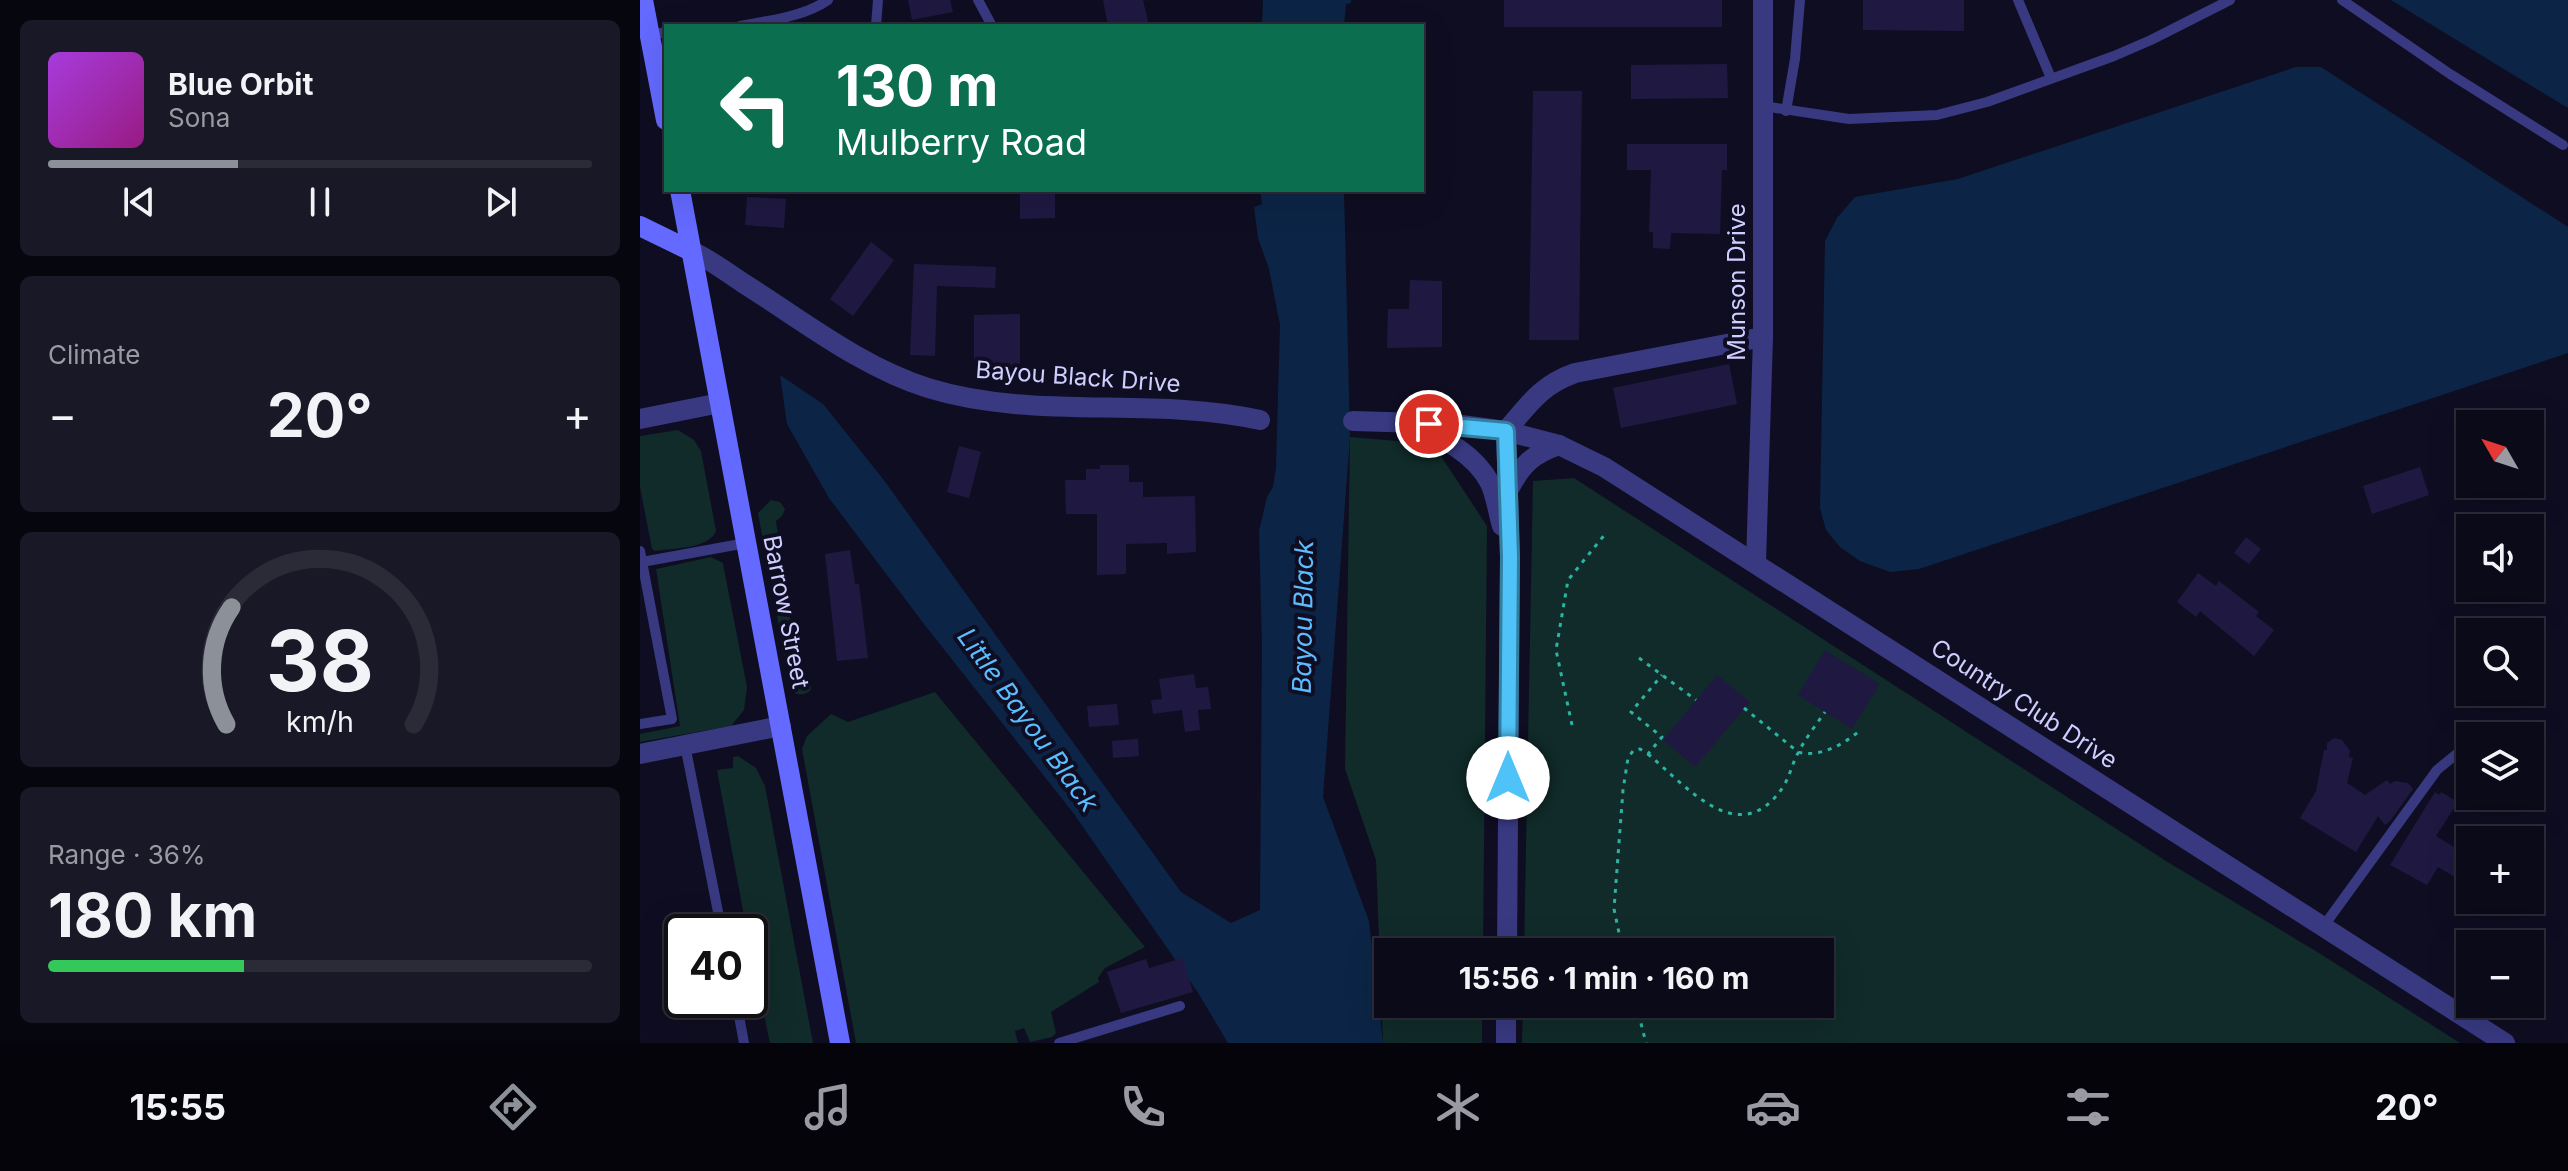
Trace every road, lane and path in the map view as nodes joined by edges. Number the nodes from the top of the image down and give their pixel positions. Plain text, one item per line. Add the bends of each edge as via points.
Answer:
1 (643, 0) edge
2 (828, 0) edge
3 (878, 0) edge
4 (978, 0) edge
5 (1763, 0) edge
6 (1800, 0) edge
7 (2018, 0) edge
8 (2230, 0) edge
9 (2342, 0) edge
10 (750, 24) edge
11 (876, 24) edge
12 (991, 24) edge
13 (658, 33) edge
14 (2051, 78) junction
15 (664, 98) edge
16 (1763, 106) junction
17 (1786, 111) junction
18 (2563, 145) dead end
19 (680, 192) edge
20 (640, 226) edge
21 (691, 251) junction
22 (1763, 337) junction
23 (720, 403) junction
24 (640, 419) edge
25 (1260, 420) dead end
26 (1353, 421) dead end
27 (1404, 424) junction
28 (1506, 431) junction
29 (1559, 445) junction
30 (1509, 489) junction
31 (1606, 533) dead end
32 (746, 543) junction
33 (641, 556) edge
34 (1510, 557) junction
35 (1756, 563) junction
36 (1639, 658) dead end
37 (1662, 675) junction
38 (1696, 700) dead end
39 (1744, 708) dead end
40 (1825, 712) dead end
41 (640, 724) edge
42 (1572, 725) dead end
43 (781, 726) junction
44 (1858, 732) dead end
45 (685, 745) junction
46 (1798, 752) junction
47 (640, 754) edge
48 (1648, 754) junction
49 (2456, 754) edge
50 (718, 914) edge
51 (2323, 927) junction
52 (1507, 938) edge
53 (1620, 938) edge
54 (1180, 1006) dead end
55 (739, 1018) edge
56 (1506, 1018) edge
57 (1640, 1018) edge
58 (744, 1043) edge
59 (840, 1043) edge
60 (1059, 1043) edge
61 (1506, 1043) edge
62 (1646, 1043) edge
63 (2505, 1043) edge

1 - 13 main road
2 - 10 lane via 798,14
3 - 11 lane
4 - 12 lane
5 - 16 street, Munson Drive
6 - 17 lane
7 - 14 lane
8 - 14 lane via 2151,40
9 - 18 lane
13 - 15 main road
14 - 17 lane via 1937,115 1849,119
16 - 17 lane
16 - 22 street, Munson Drive
19 - 21 main road, Barrow Street
20 - 21 main road
21 - 23 main road, Barrow Street
21 - 25 street, Bayou Black Drive via 836,343 928,388 989,403 1220,411
22 - 28 street via 1553,381
22 - 35 street, Munson Drive
23 - 24 street
23 - 32 main road, Barrow Street
26 - 27 street
27 - 28 street, Country Club Drive
27 - 34 street via 1446,440 1490,483
28 - 29 street, Country Club Drive
28 - 30 street
29 - 30 street via 1530,458
29 - 35 street, Country Club Drive via 1604,467
30 - 34 street
31 - 42 path via 1568,580 1556,650
32 - 33 lane
32 - 43 main road, Barrow Street
33 - 41 lane via 672,719
34 - 52 street
35 - 51 street, Country Club Drive
36 - 37 path
37 - 38 path
37 - 48 path via 1631,712 1662,737
39 - 46 path
40 - 46 path
43 - 45 street
43 - 59 main road, Barrow Street
44 - 46 path via 1819,753
45 - 47 street
45 - 50 lane
46 - 48 path via 1770,804 1740,816 1703,800
48 - 53 path via 1640,749 1628,758 1623,790 1614,909
49 - 51 lane via 2437,770
51 - 63 street, Country Club Drive
54 - 60 lane
55 - 58 lane
56 - 61 street
57 - 62 path

